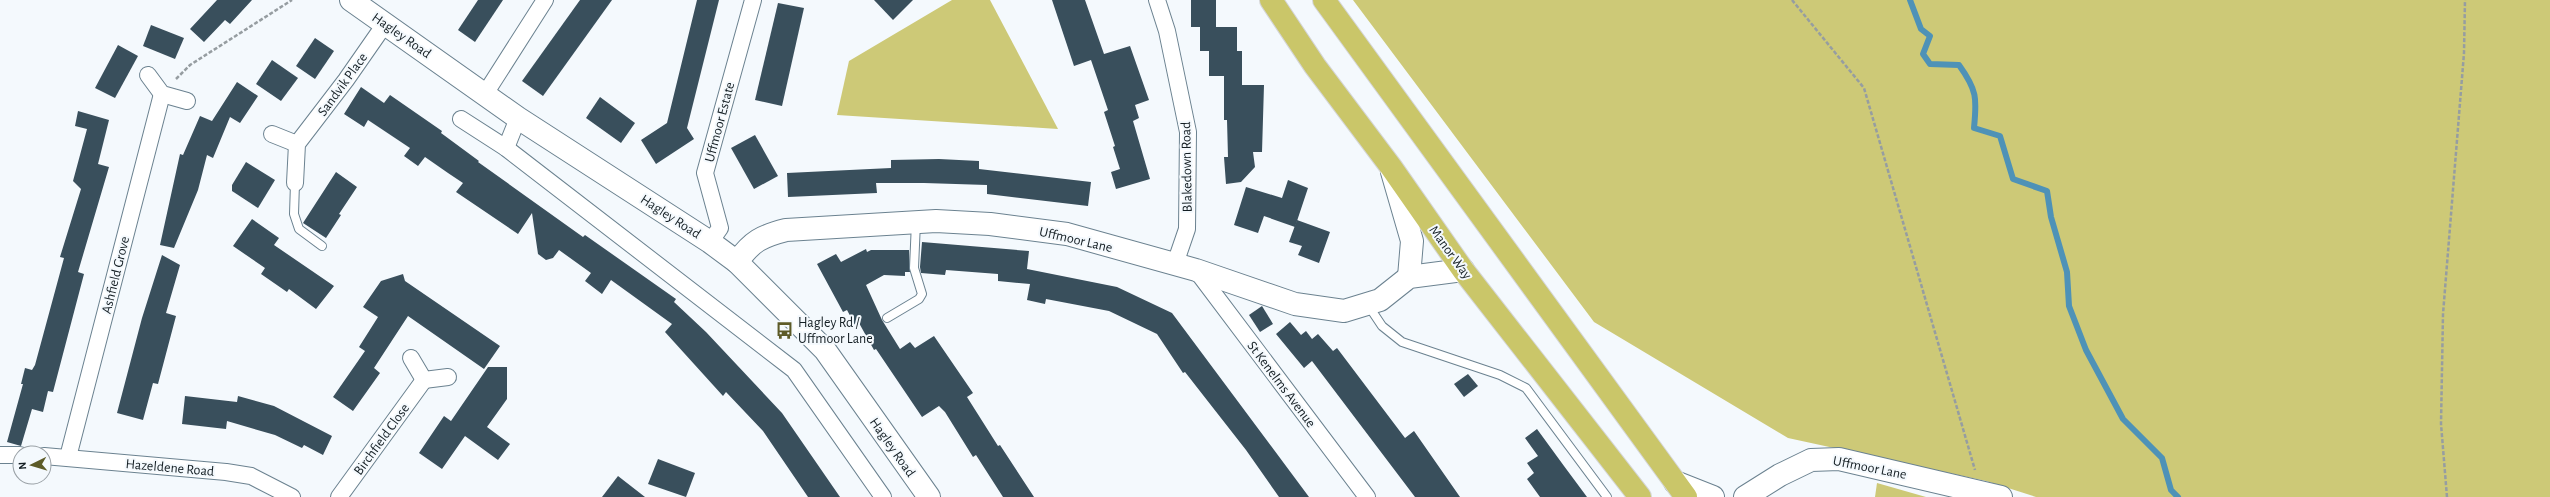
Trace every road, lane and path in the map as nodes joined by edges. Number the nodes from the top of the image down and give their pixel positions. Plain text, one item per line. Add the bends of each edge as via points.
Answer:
1 (292, 0) edge
2 (351, 0) edge
3 (545, 0) edge
4 (753, 0) edge
5 (1157, 0) edge
6 (1271, 0) edge
7 (1324, 0) edge
8 (1792, 0) edge
9 (2465, 0) edge
10 (385, 24) junction
11 (148, 75) dead end
12 (162, 94) junction
13 (486, 94) junction
14 (187, 101) dead end
15 (461, 118) dead end
16 (518, 118) junction
17 (272, 134) dead end
18 (297, 144) junction
19 (506, 148) junction
20 (1391, 167) junction
21 (295, 183) joint
22 (916, 222) junction
23 (710, 242) junction
24 (322, 246) dead end
25 (737, 262) junction
26 (1175, 264) junction
27 (1196, 270) junction
28 (1463, 270) junction
29 (1409, 277) junction
30 (1368, 305) junction
31 (887, 318) dead end
32 (411, 358) dead end
33 (448, 377) dead end
34 (424, 380) junction
35 (0, 455) edge
36 (12, 455) edge
37 (52, 456) edge
38 (68, 457) junction
39 (1680, 490) edge
40 (1977, 490) junction
41 (292, 497) edge
42 (339, 497) edge
43 (883, 497) edge
44 (929, 497) edge
45 (1367, 497) edge
46 (1607, 497) edge
47 (1640, 497) edge
48 (1713, 497) edge
49 (1745, 497) edge
50 (2001, 497) edge
51 (2447, 497) edge

1 - 12 path via 190,65
2 - 10 street, Hagley Road
3 - 13 street
4 - 23 street, Uffmoor Estate via 705,173 720,228
5 - 26 street, Blakedown Road via 1167,31 1188,132 1187,229
6 - 20 highway, Manor Way via 1315,66
7 - 39 highway
8 - 40 path via 1864,88 1978,480
9 - 51 path via 2464,53 2443,314 2440,424
10 - 13 street, Hagley Road
10 - 18 street, Sandvik Place
11 - 12 street
12 - 14 street
12 - 38 street, Ashfield Grove
13 - 16 street, Hagley Road
15 - 19 street
16 - 19 street
16 - 23 street, Hagley Road
17 - 18 street
18 - 21 street
19 - 43 street via 794,370
20 - 28 highway, Manor Way
20 - 29 street via 1412,241
21 - 24 lane via 294,214 300,229
22 - 25 street, Uffmoor Lane via 786,230 763,235 746,249
22 - 26 street, Uffmoor Lane via 990,224 1067,234
22 - 31 lane via 914,268 922,294 919,299
23 - 25 street, Hagley Road
25 - 44 street, Hagley Road via 825,350
26 - 27 street, Uffmoor Lane
27 - 30 street, Uffmoor Lane via 1295,304 1344,311
27 - 45 street, St Kenelms Avenue
28 - 29 street
28 - 47 highway, Manor Way
29 - 30 street, Uffmoor Lane via 1380,300
30 - 46 lane via 1382,326 1402,342 1500,375 1526,388
32 - 34 street
33 - 34 street
34 - 42 street, Birchfield Close
35 - 36 street
37 - 38 street, Hazeldene Road
38 - 41 street, Hazeldene Road via 251,476
39 - 48 street
40 - 49 street, Uffmoor Lane via 1840,459 1811,460 1780,475
40 - 50 street, Uffmoor Lane

